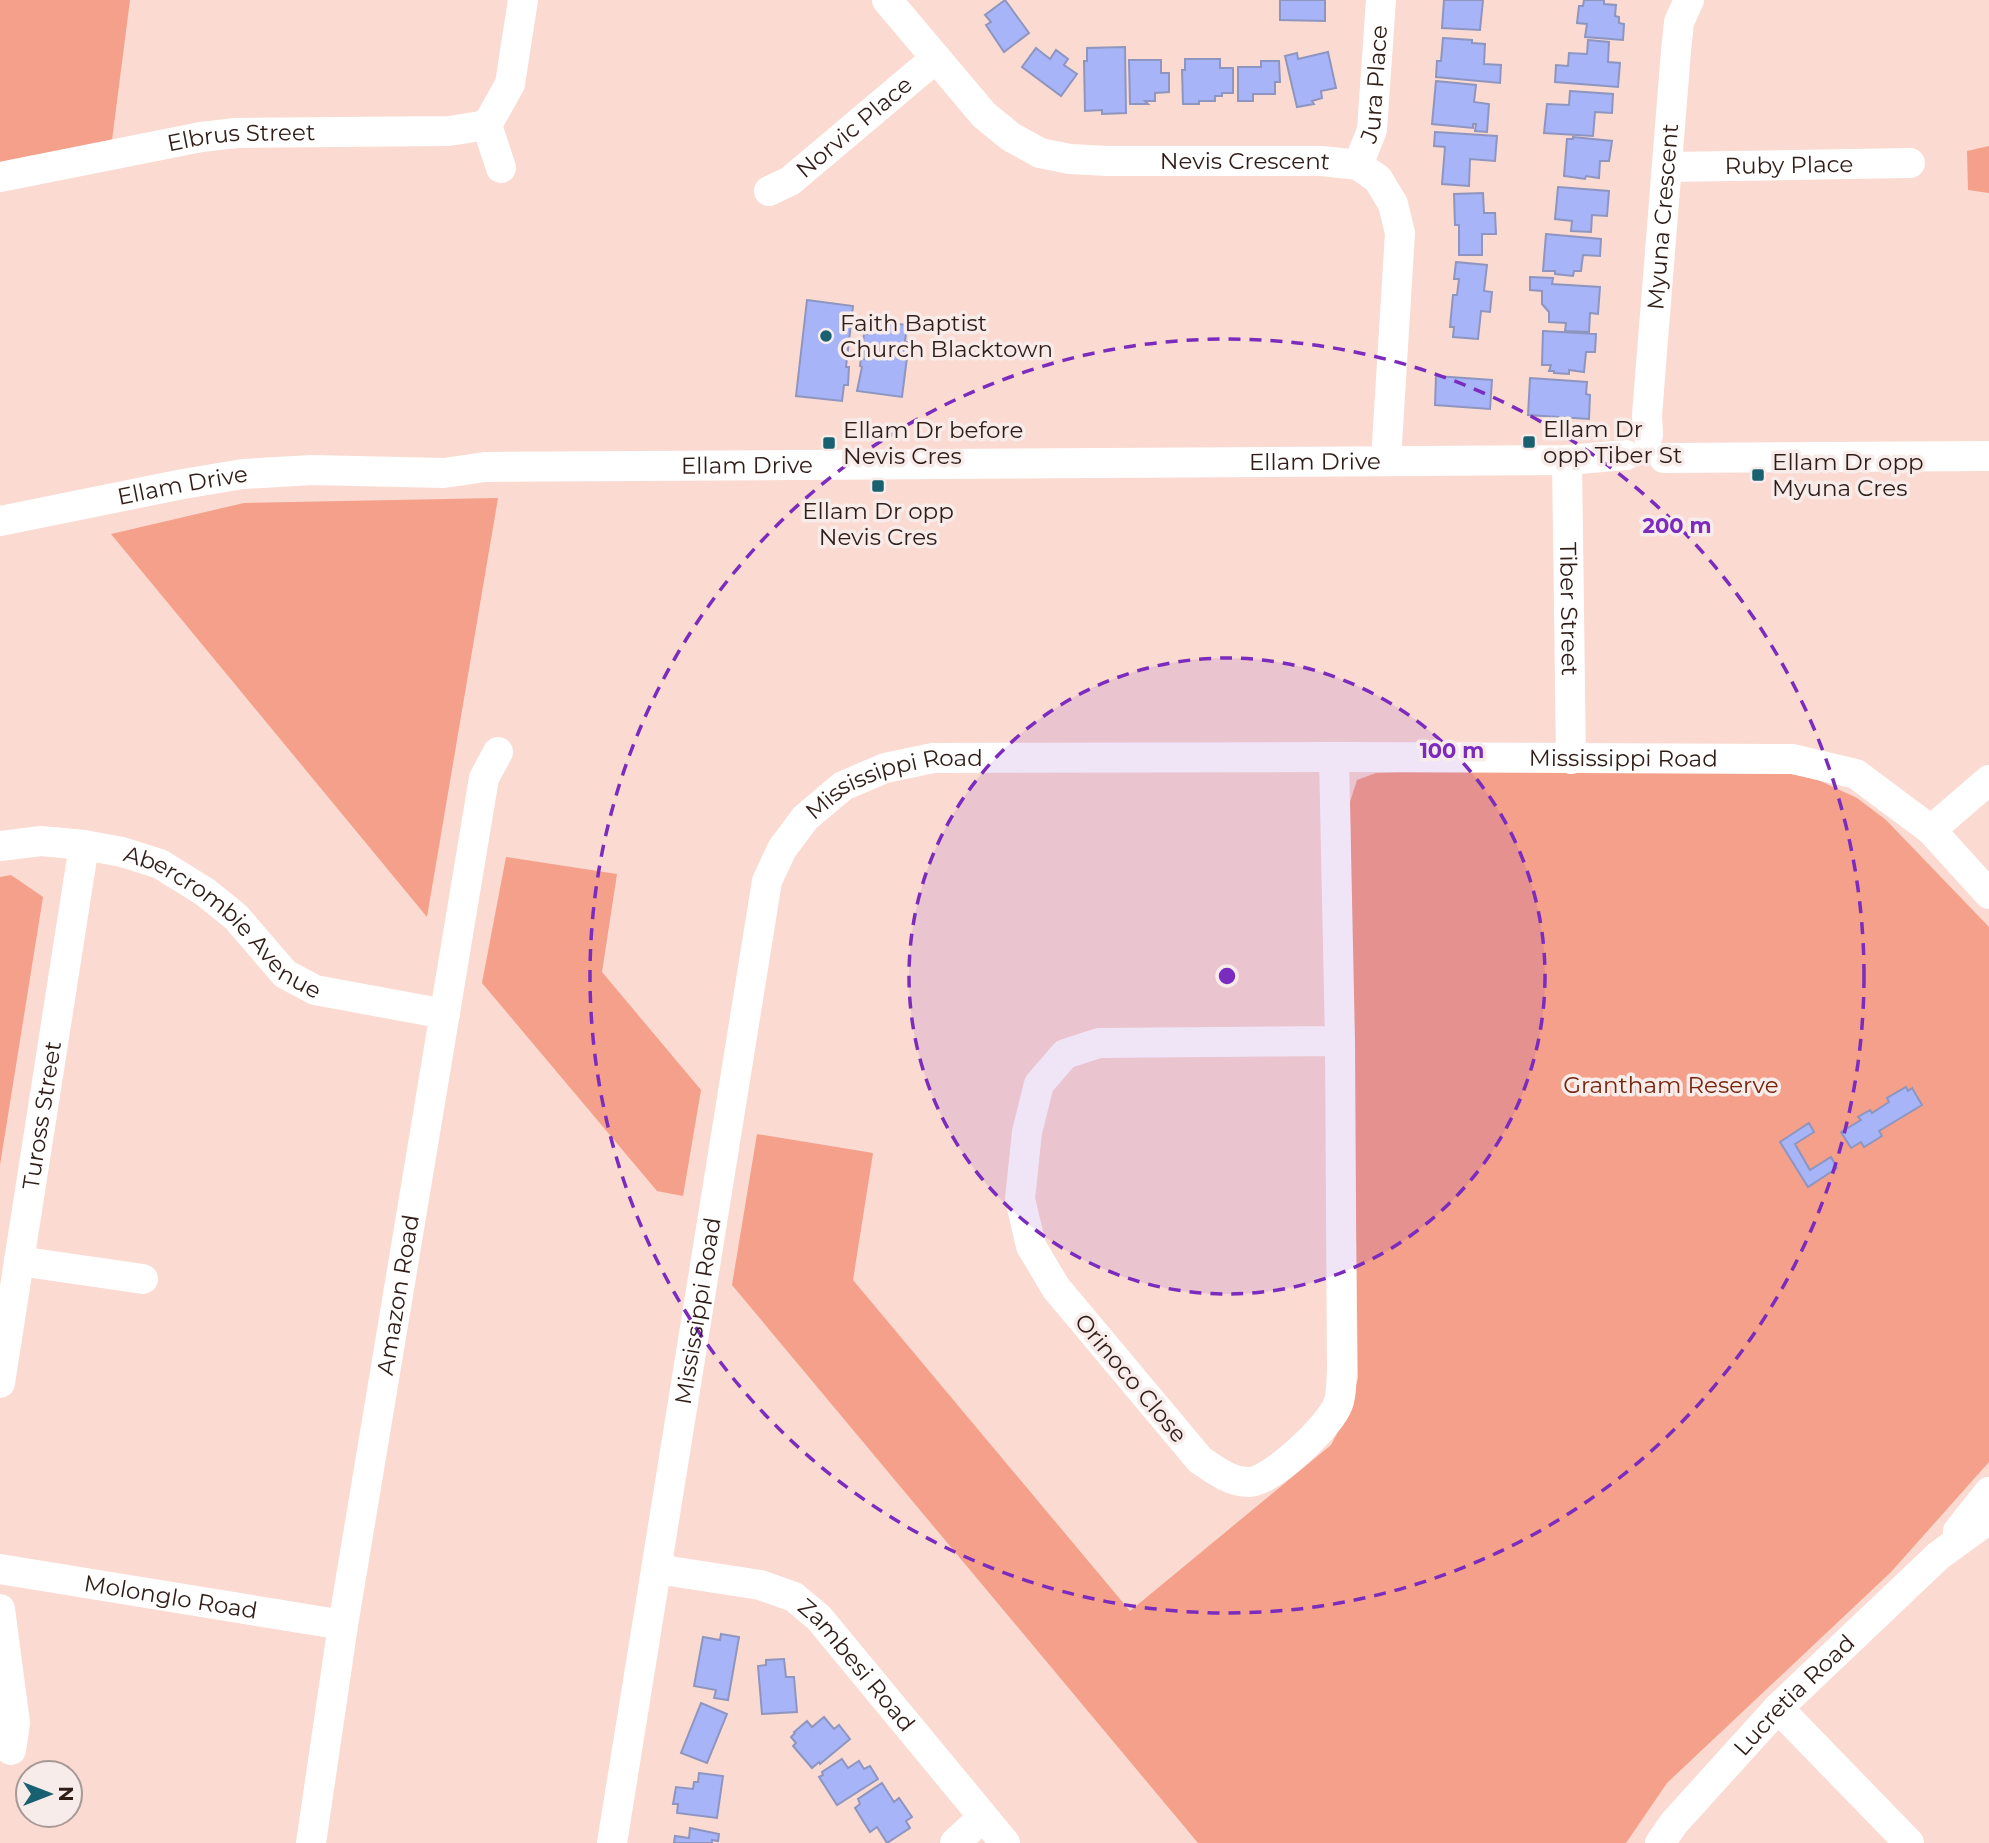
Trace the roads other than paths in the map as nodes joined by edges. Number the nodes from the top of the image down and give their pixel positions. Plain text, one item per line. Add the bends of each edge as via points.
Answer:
1 (523, 0) edge
2 (887, 0) edge
3 (1381, 0) edge
4 (1689, 0) edge
5 (936, 58) junction
6 (487, 125) junction
7 (1910, 163) dead end
8 (1358, 165) junction
9 (1668, 167) junction
10 (501, 168) dead end
11 (0, 177) edge
12 (769, 191) dead end
13 (1656, 446) junction
14 (1989, 456) edge
15 (1385, 460) junction
16 (1567, 460) junction
17 (0, 521) edge
18 (498, 752) dead end
19 (1334, 757) junction
20 (1571, 759) junction
21 (1989, 780) edge
22 (1931, 831) junction
23 (85, 845) junction
24 (0, 846) edge
25 (1989, 894) edge
26 (445, 1014) junction
27 (1340, 1041) junction
28 (19, 1261) junction
29 (143, 1279) dead end
30 (0, 1383) edge
31 (1989, 1492) edge
32 (1989, 1519) edge
33 (1938, 1556) junction
34 (0, 1569) edge
35 (657, 1569) junction
36 (0, 1609) edge
37 (343, 1625) junction
38 (1778, 1708) junction
39 (11, 1750) dead end
40 (983, 1817) junction
41 (311, 1843) edge
42 (612, 1843) edge
43 (956, 1843) edge
44 (1005, 1843) edge
45 (1660, 1843) edge
46 (1909, 1843) edge

1 - 6 street via 510,84
2 - 5 street, Nevis Crescent
3 - 8 street, Jura Place via 1372,130
4 - 9 street, Myuna Crescent via 1679,22
5 - 8 street, Nevis Crescent via 984,115 1040,153 1108,161
5 - 12 street, Norvic Place via 790,181
6 - 10 street
6 - 11 street, Elbrus Street via 449,131 236,133
7 - 9 street, Ruby Place
8 - 15 street, Nevis Crescent via 1378,179 1393,204 1400,233
9 - 13 street, Myuna Crescent via 1647,415
13 - 14 street
13 - 16 street, Ellam Drive via 1658,468 1647,473 1636,470 1626,455
15 - 16 street, Ellam Drive
15 - 17 street, Ellam Drive via 275,471 183,484
16 - 20 street, Tiber Street
18 - 26 street, Amazon Road via 484,778
19 - 20 street, Mississippi Road
19 - 27 street, Orinoco Close
19 - 35 street, Mississippi Road via 933,758 885,768 843,786 805,818 782,849 768,881
20 - 22 street, Mississippi Road via 1793,759 1856,774
21 - 22 street
22 - 25 street, Mississippi Road
23 - 24 street, Abercrombie Avenue via 41,841
23 - 26 street, Abercrombie Avenue via 160,864 205,892 236,917 285,974 315,990
23 - 28 street, Tuross Street
26 - 37 street, Amazon Road
27 - 27 street, Orinoco Close via 1339,1404 1322,1430 1275,1471 1251,1482 1224,1477 1200,1460 1056,1288 1031,1246 1020,1199 1027,1132 1039,1084 1065,1054 1100,1043
28 - 29 street
28 - 30 street, Tuross Street
31 - 33 street, Lucretia Road
32 - 33 street, Lucretia Road
33 - 38 street, Lucretia Road
34 - 37 street, Molonglo Road
35 - 40 street, Zambesi Road via 760,1584 794,1597 819,1618
35 - 42 street, Mississippi Road
36 - 39 street via 15,1723
37 - 41 street, Amazon Road
38 - 45 street, Lucretia Road
38 - 46 street
40 - 43 street
40 - 44 street, Zambesi Road

